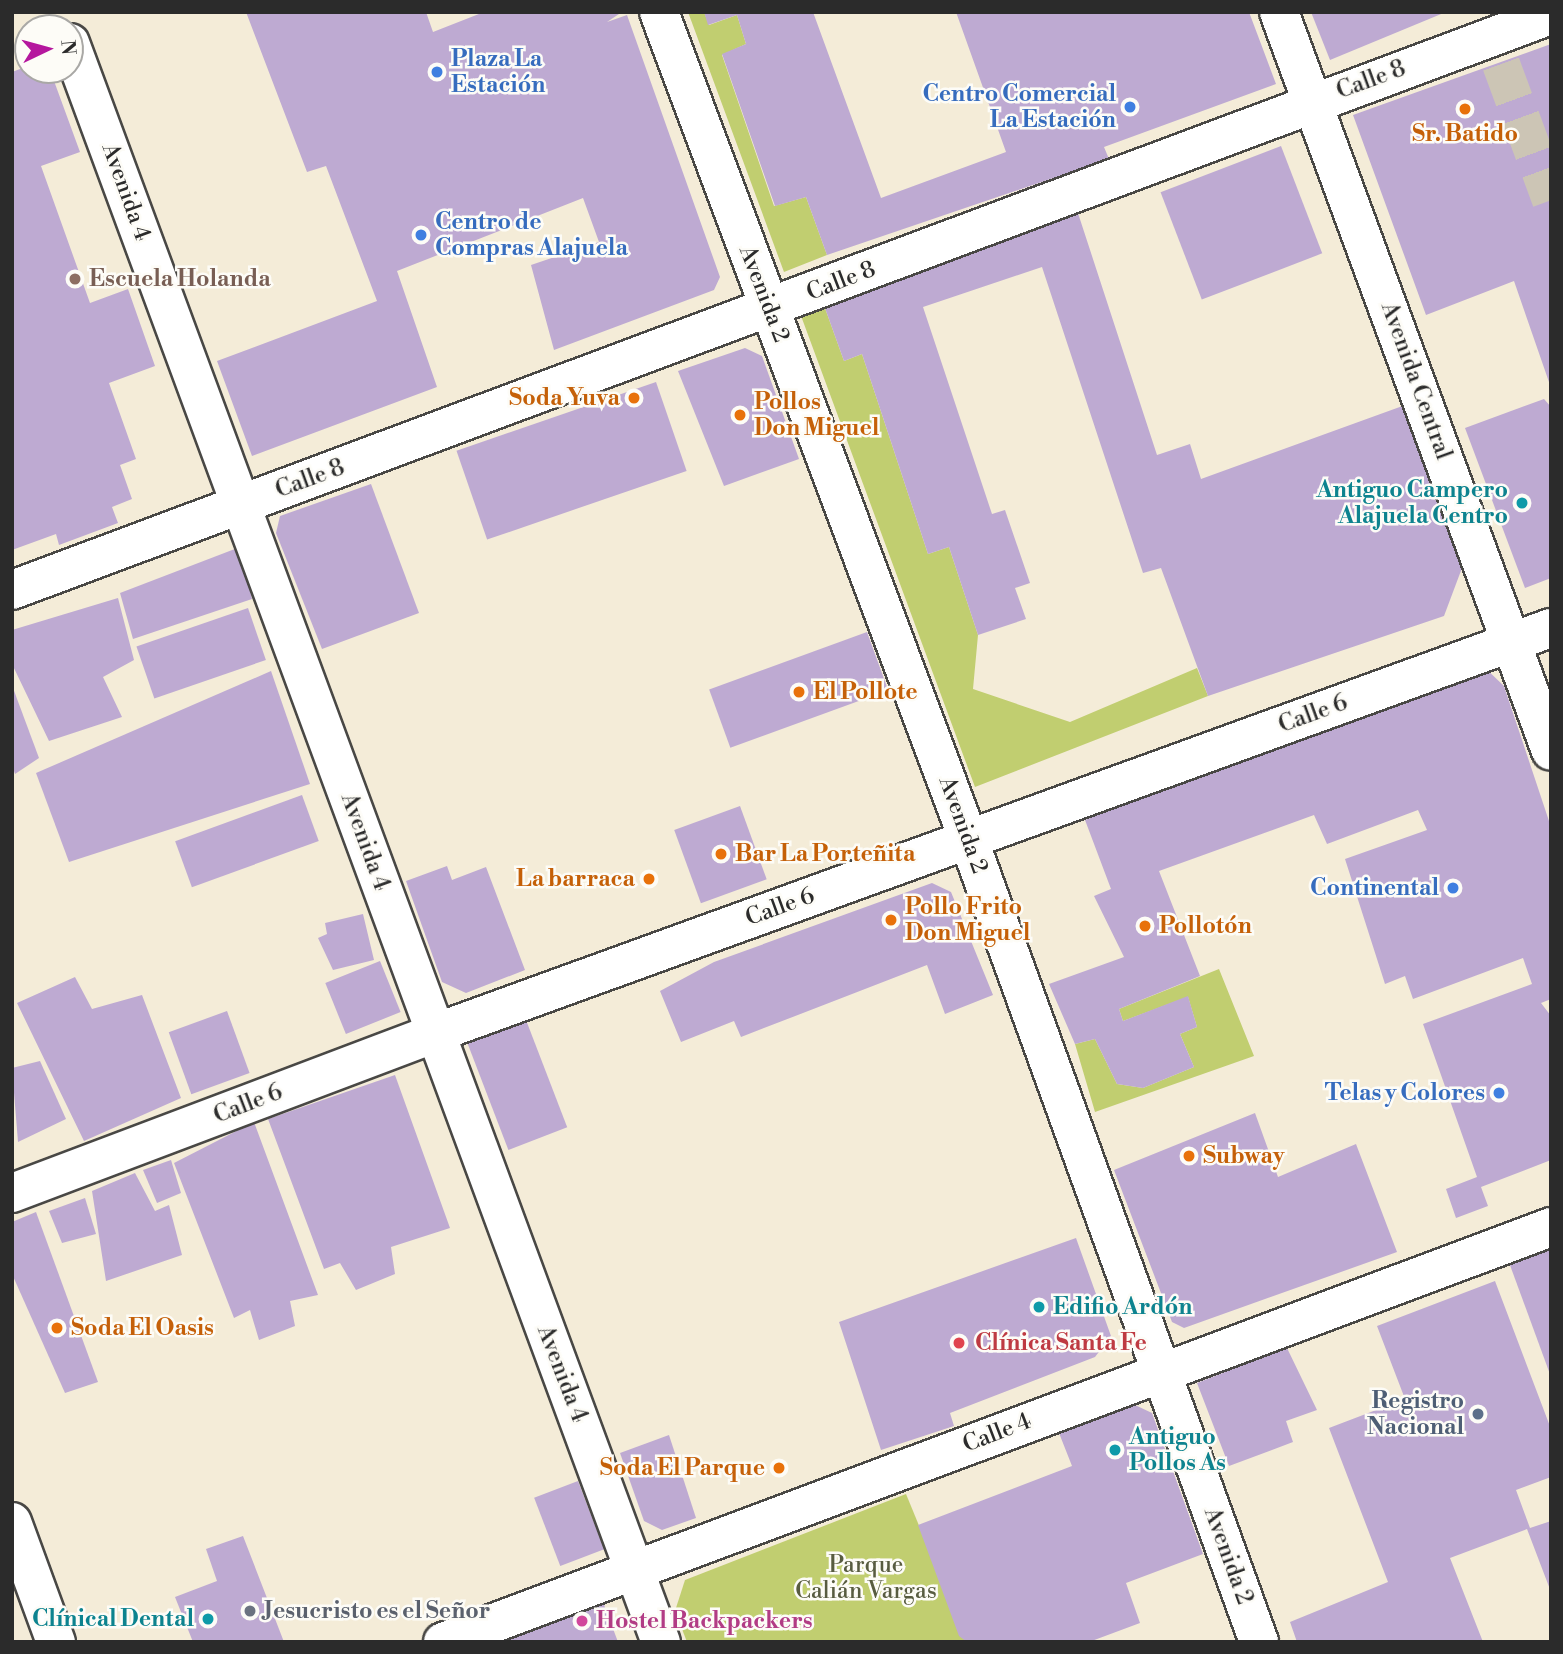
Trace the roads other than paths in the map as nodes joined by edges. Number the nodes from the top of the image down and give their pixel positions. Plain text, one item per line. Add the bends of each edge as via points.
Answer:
1 (659, 12) edge
2 (1279, 12) edge
3 (1550, 19) edge
4 (1480, 40) edge
5 (84, 81) edge
6 (1313, 101) junction
7 (769, 308) junction
8 (242, 504) junction
9 (12, 590) edge
10 (1551, 628) edge
11 (1511, 642) junction
12 (1551, 751) edge
13 (968, 838) junction
14 (435, 1033) junction
15 (12, 1194) edge
16 (1551, 1227) edge
17 (1163, 1371) junction
18 (12, 1522) edge
19 (635, 1569) junction
20 (56, 1642) edge
21 (443, 1642) edge
22 (661, 1642) edge
23 (1259, 1642) edge

1 - 7 street, Avenida 2
2 - 6 street, Avenida Central
3 - 4 street, Calle 8
4 - 6 street, Calle 8
5 - 8 street, Avenida 4
6 - 7 street, Calle 8
6 - 11 street, Avenida Central
7 - 8 street, Calle 8
7 - 13 street, Avenida 2
8 - 9 street, Calle 8
8 - 14 street, Avenida 4
10 - 11 street, Calle 6
11 - 12 street, Avenida Central
11 - 13 street, Calle 6
13 - 14 street, Calle 6
13 - 17 street, Avenida 2
14 - 15 street, Calle 6
14 - 19 street, Avenida 4
16 - 17 street, Calle 4
17 - 19 street, Calle 4
17 - 23 street, Avenida 2
18 - 20 street
19 - 21 street, Calle 4
19 - 22 street, Avenida 4

